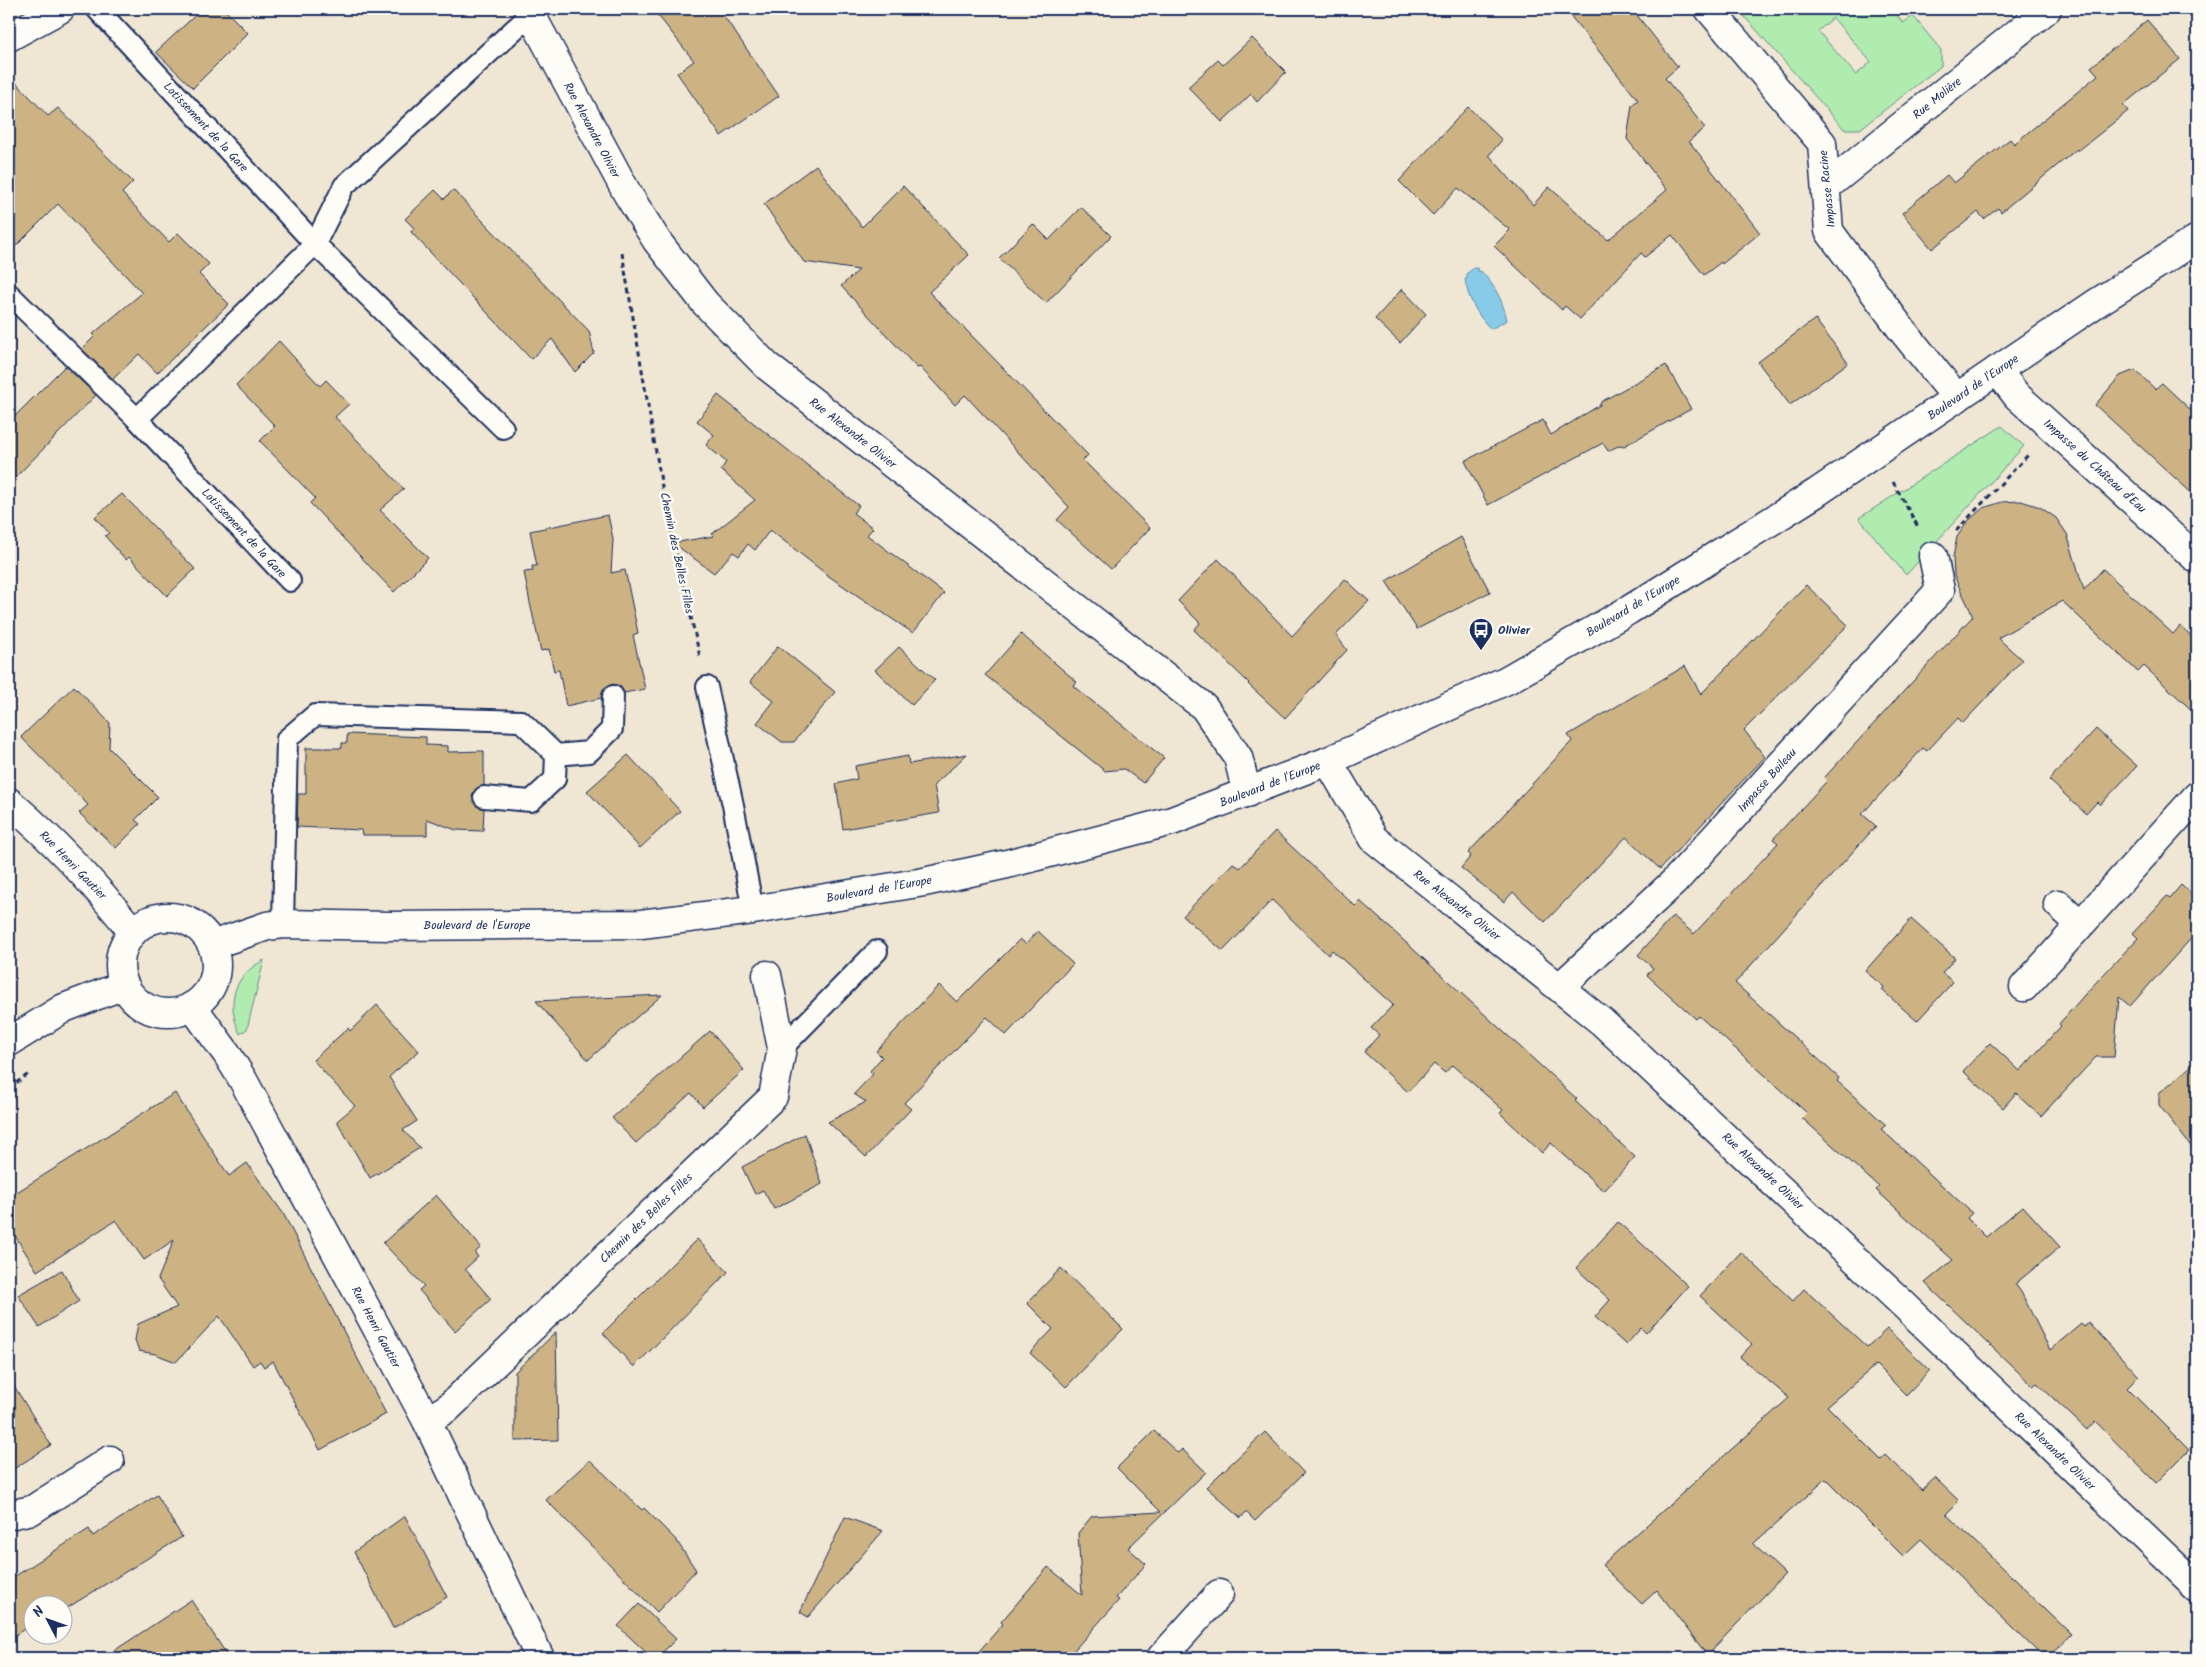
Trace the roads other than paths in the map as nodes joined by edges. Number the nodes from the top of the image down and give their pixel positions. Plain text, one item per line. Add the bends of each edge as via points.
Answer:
1 (60, 9) edge
2 (97, 9) edge
3 (1709, 9) edge
4 (2047, 9) edge
5 (529, 12) edge
6 (9, 37) edge
7 (1826, 187) junction
8 (2197, 240) edge
9 (315, 244) junction
10 (9, 294) edge
11 (1998, 370) junction
12 (1957, 398) junction
13 (137, 419) junction
14 (503, 428) dead end
15 (1933, 556) road end
16 (2197, 559) edge
17 (290, 581) dead end
18 (707, 687) road end
19 (613, 696) dead end
20 (556, 755) junction
21 (1328, 761) junction
22 (1247, 793) junction
23 (2197, 796) edge
24 (484, 797) dead end
25 (9, 802) edge
26 (2058, 904) dead end
27 (753, 910) junction
28 (283, 924) junction
29 (2080, 924) junction
30 (133, 932) junction
31 (212, 945) junction
32 (877, 951) dead end
33 (768, 975) dead end
34 (124, 985) junction
35 (1560, 987) junction
36 (2024, 987) dead end
37 (192, 1006) junction
38 (9, 1042) edge
39 (782, 1048) junction
40 (427, 1421) junction
41 (110, 1460) dead end
42 (9, 1515) edge
43 (2197, 1587) edge
44 (1219, 1594) dead end
45 (540, 1658) edge
46 (1161, 1658) edge

1 - 6 street
2 - 9 lane, Lotissement de la Gare
3 - 7 street, Impasse Racine via 1822,143
4 - 7 street, Rue Molière
5 - 9 lane via 344,186
5 - 22 street, Rue Alexandre Olivier via 627,194 657,241 705,303 767,366 1204,707 1238,758
7 - 12 street, Impasse Racine via 1829,231
8 - 11 street, Boulevard de l'Europe
9 - 13 lane
9 - 14 lane, Lotissement de la Gare
10 - 13 lane, Lotissement de la Gare
11 - 12 street, Boulevard de l'Europe
11 - 16 street, Impasse du Château d'Eau via 2017,396
12 - 21 street, Boulevard de l'Europe via 1816,493 1637,605 1507,680
13 - 17 lane, Lotissement de la Gare
15 - 35 street, Impasse Boileau via 1940,590 1674,882
18 - 27 lane
19 - 20 lane via 612,729 589,752
20 - 24 lane via 555,779 531,800
20 - 28 lane via 521,721 315,715 287,739
21 - 22 street, Boulevard de l'Europe
21 - 35 street, Rue Alexandre Olivier via 1374,839
22 - 27 street, Boulevard de l'Europe via 1163,824 1007,864 924,882
23 - 29 street
25 - 30 street, Rue Henri Gautier via 91,880
26 - 29 street
27 - 28 street, Boulevard de l'Europe via 641,924
28 - 31 street, Boulevard de l'Europe
29 - 36 street
30 - 31 street via 146,922 176,917 203,932
30 - 34 street via 120,957
31 - 37 street via 215,973 203,998
32 - 39 lane
33 - 39 street, Chemin des Belles Filles
34 - 37 street via 133,998 161,1012 177,1012
34 - 38 street via 64,1008
35 - 43 street, Rue Alexandre Olivier via 1734,1144
37 - 40 street, Rue Henri Gautier via 243,1080
39 - 40 street, Chemin des Belles Filles via 773,1097 450,1407
40 - 45 street, Rue Henri Gautier
41 - 42 street via 32,1510
44 - 46 street

